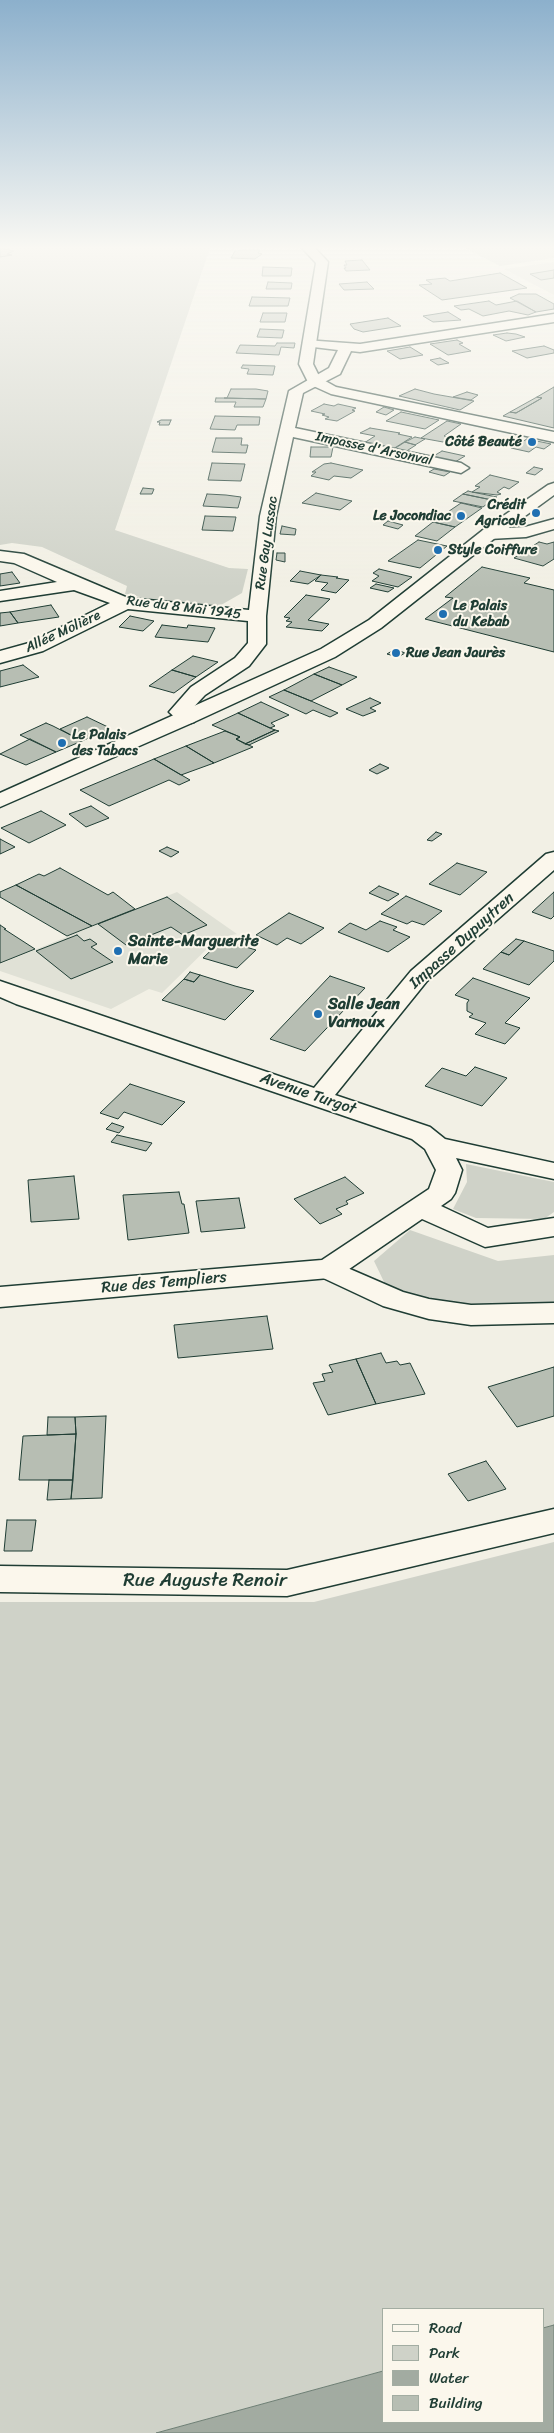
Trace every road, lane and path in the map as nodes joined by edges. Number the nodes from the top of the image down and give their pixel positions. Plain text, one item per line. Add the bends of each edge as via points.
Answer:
1 (306, 362) edge
2 (340, 362) edge
3 (314, 381) junction
4 (288, 431) junction
5 (554, 438) edge
6 (461, 468) dead end
7 (554, 488) edge
8 (554, 524) edge
9 (489, 534) junction
10 (0, 556) edge
11 (76, 584) junction
12 (0, 596) edge
13 (125, 603) junction
14 (257, 616) junction
15 (0, 657) edge
16 (187, 718) junction
17 (0, 801) edge
18 (554, 859) edge
19 (0, 988) edge
20 (320, 1098) junction
21 (436, 1145) junction
22 (554, 1171) edge
23 (421, 1206) junction
24 (554, 1227) edge
25 (329, 1269) junction
26 (0, 1297) edge
27 (554, 1313) edge
28 (554, 1521) edge
29 (0, 1579) edge

1 - 3 street
2 - 3 street, Rue Gay Lussac via 335,371
3 - 4 street, Rue Gay Lussac via 296,391
3 - 5 street via 331,390
4 - 6 street, Impasse d'Arsonval
4 - 14 street, Rue Gay Lussac via 268,516
7 - 9 street
8 - 9 street via 526,532
9 - 16 street via 374,624 328,653
10 - 11 street, Rue du 8 Mai 1945 via 18,558
11 - 12 street
11 - 13 street, Rue du 8 Mai 1945
13 - 14 street, Rue du 8 Mai 1945
13 - 15 street, Allée Molière via 36,647
14 - 16 street, Rue Gay Lussac via 257,644 242,662 198,691 179,712
16 - 17 street
18 - 20 street, Impasse Dupuytren via 419,976
19 - 20 street, Avenue Turgot
20 - 21 street, Avenue Turgot via 421,1133
21 - 22 street
21 - 23 street, Avenue Turgot via 449,1170 441,1193
23 - 24 street via 484,1238
23 - 25 street, Avenue Turgot
25 - 26 street, Rue des Templiers
25 - 27 street via 393,1299 429,1309 471,1315
28 - 29 street, Rue Auguste Renoir via 287,1583

